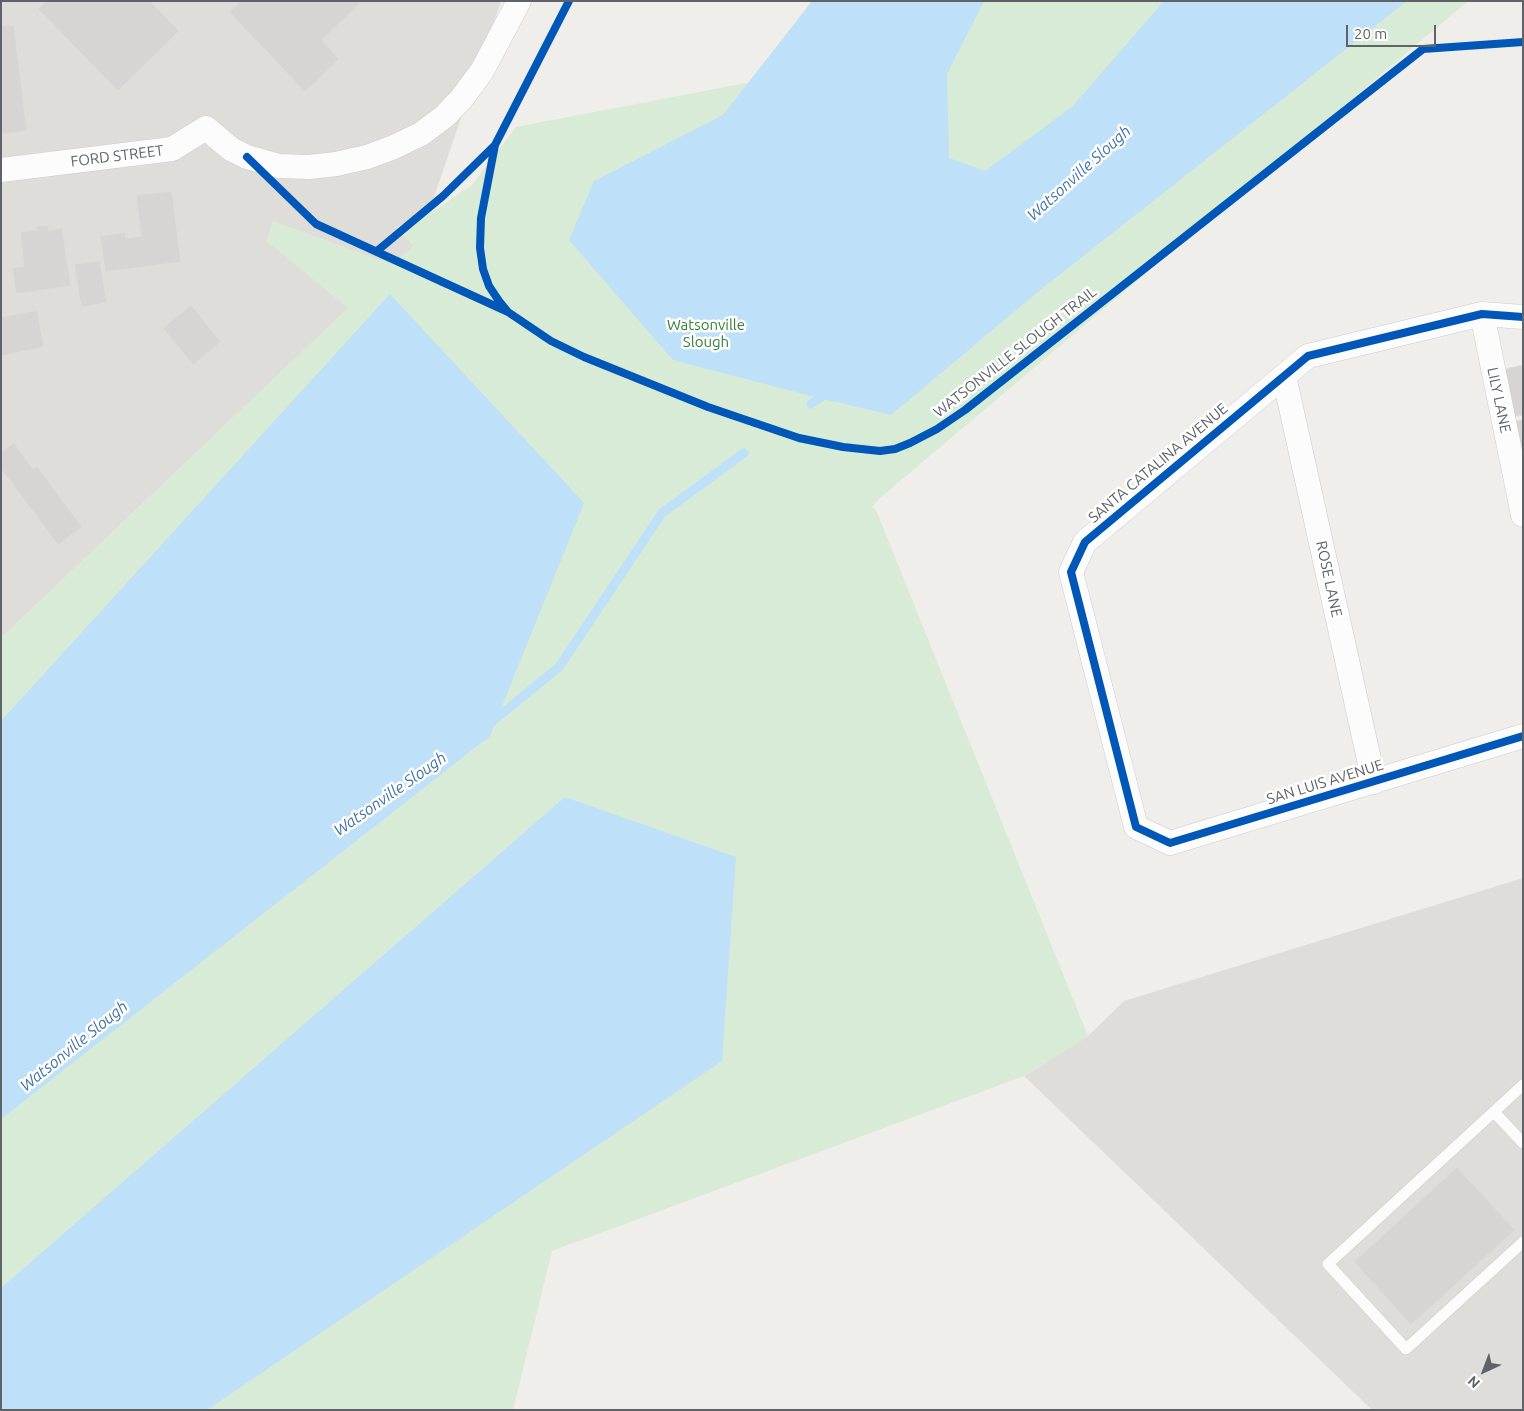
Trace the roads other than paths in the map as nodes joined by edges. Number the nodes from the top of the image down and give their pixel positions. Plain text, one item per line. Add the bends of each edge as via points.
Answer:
1 (520, 1) edge
2 (1, 170) edge
3 (1482, 314) junction
4 (1523, 317) edge
5 (1284, 376) junction
6 (1523, 515) edge
7 (1523, 736) edge
8 (1374, 782) junction
9 (1136, 827) joint
10 (1523, 1085) edge
11 (1494, 1112) junction
12 (1523, 1143) edge
13 (1523, 1242) edge

1 - 2 street, FORD STREET via 482,71 445,116 421,134 366,157 309,167 279,166 247,158 206,128 172,149
3 - 4 street, SANTA CATALINA AVENUE
3 - 5 street, SANTA CATALINA AVENUE via 1308,356
3 - 6 street, LILY LANE
5 - 8 street, ROSE LANE
5 - 9 street, SANTA CATALINA AVENUE via 1085,542 1071,572
7 - 8 street, SAN LUIS AVENUE
8 - 9 street, SAN LUIS AVENUE via 1170,843
10 - 11 lane
11 - 12 lane
11 - 13 lane via 1328,1264 1406,1349

